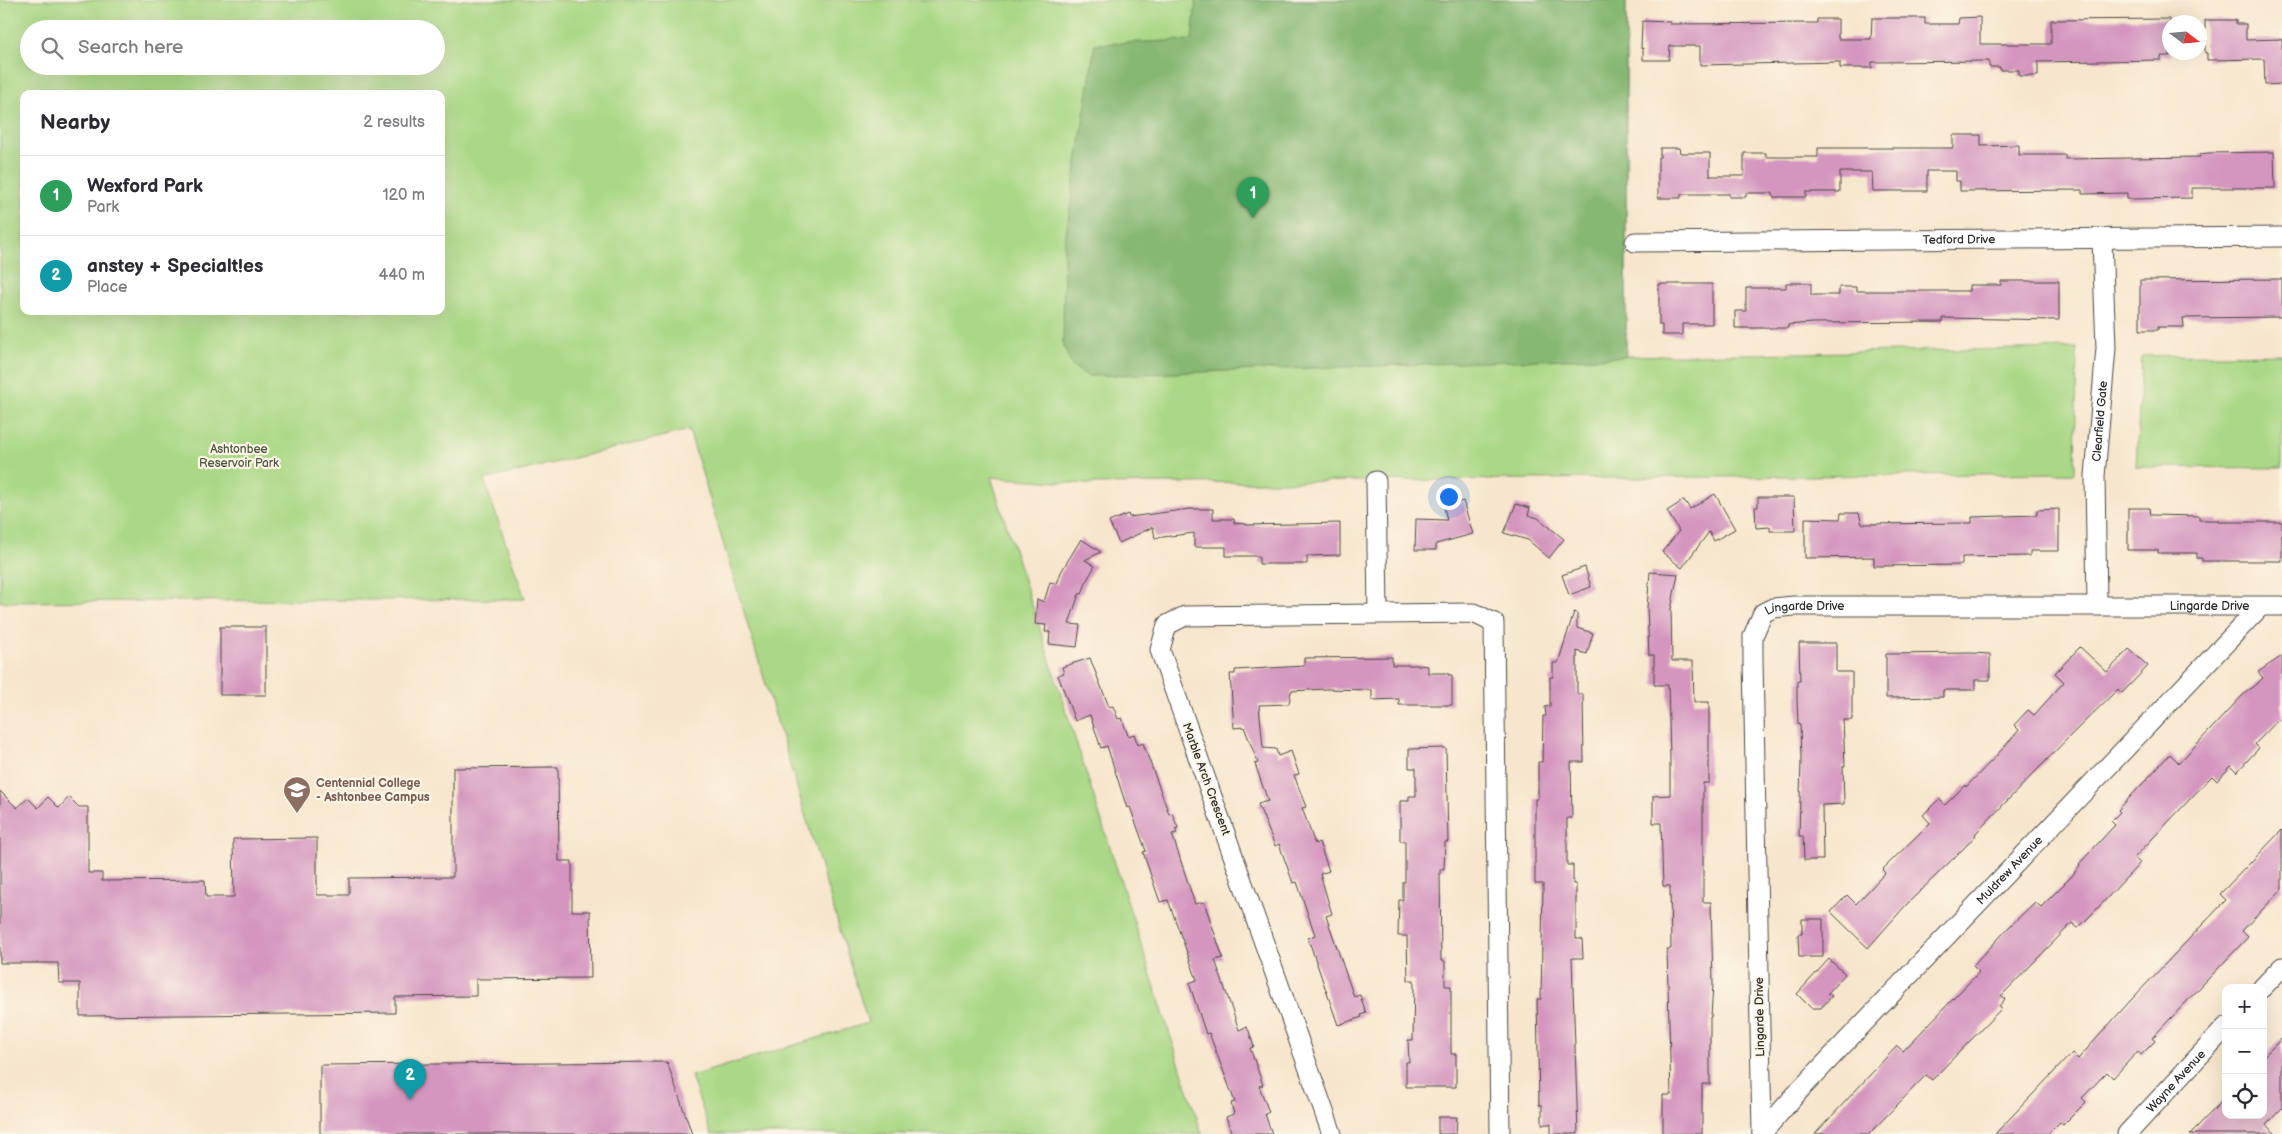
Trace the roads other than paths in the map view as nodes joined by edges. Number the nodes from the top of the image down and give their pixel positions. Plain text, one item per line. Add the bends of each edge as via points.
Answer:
1 (2282, 237) edge
2 (2102, 239) junction
3 (1636, 242) dead end
4 (1376, 481) dead end
5 (2097, 605) junction
6 (2282, 606) edge
7 (2260, 607) junction
8 (1378, 612) junction
9 (2282, 967) edge
10 (2266, 984) edge
11 (2224, 1029) edge
12 (1332, 1134) edge
13 (1500, 1134) edge
14 (1762, 1134) edge
15 (2127, 1134) edge

1 - 2 street, Tedford Drive
2 - 3 street, Tedford Drive
2 - 5 street, Clearfield Gate via 2106,348 2095,476
4 - 8 street
5 - 7 street, Lingarde Drive
5 - 14 street, Lingarde Drive via 1794,606 1773,608 1763,613 1753,636
6 - 7 street, Lingarde Drive
7 - 14 street, Muldrew Avenue via 1798,1092
8 - 12 street, Marble Arch Crescent via 1185,616 1167,625 1160,650
8 - 13 street, Marble Arch Crescent via 1474,612 1494,623
9 - 10 street
11 - 15 street, Wayne Avenue

